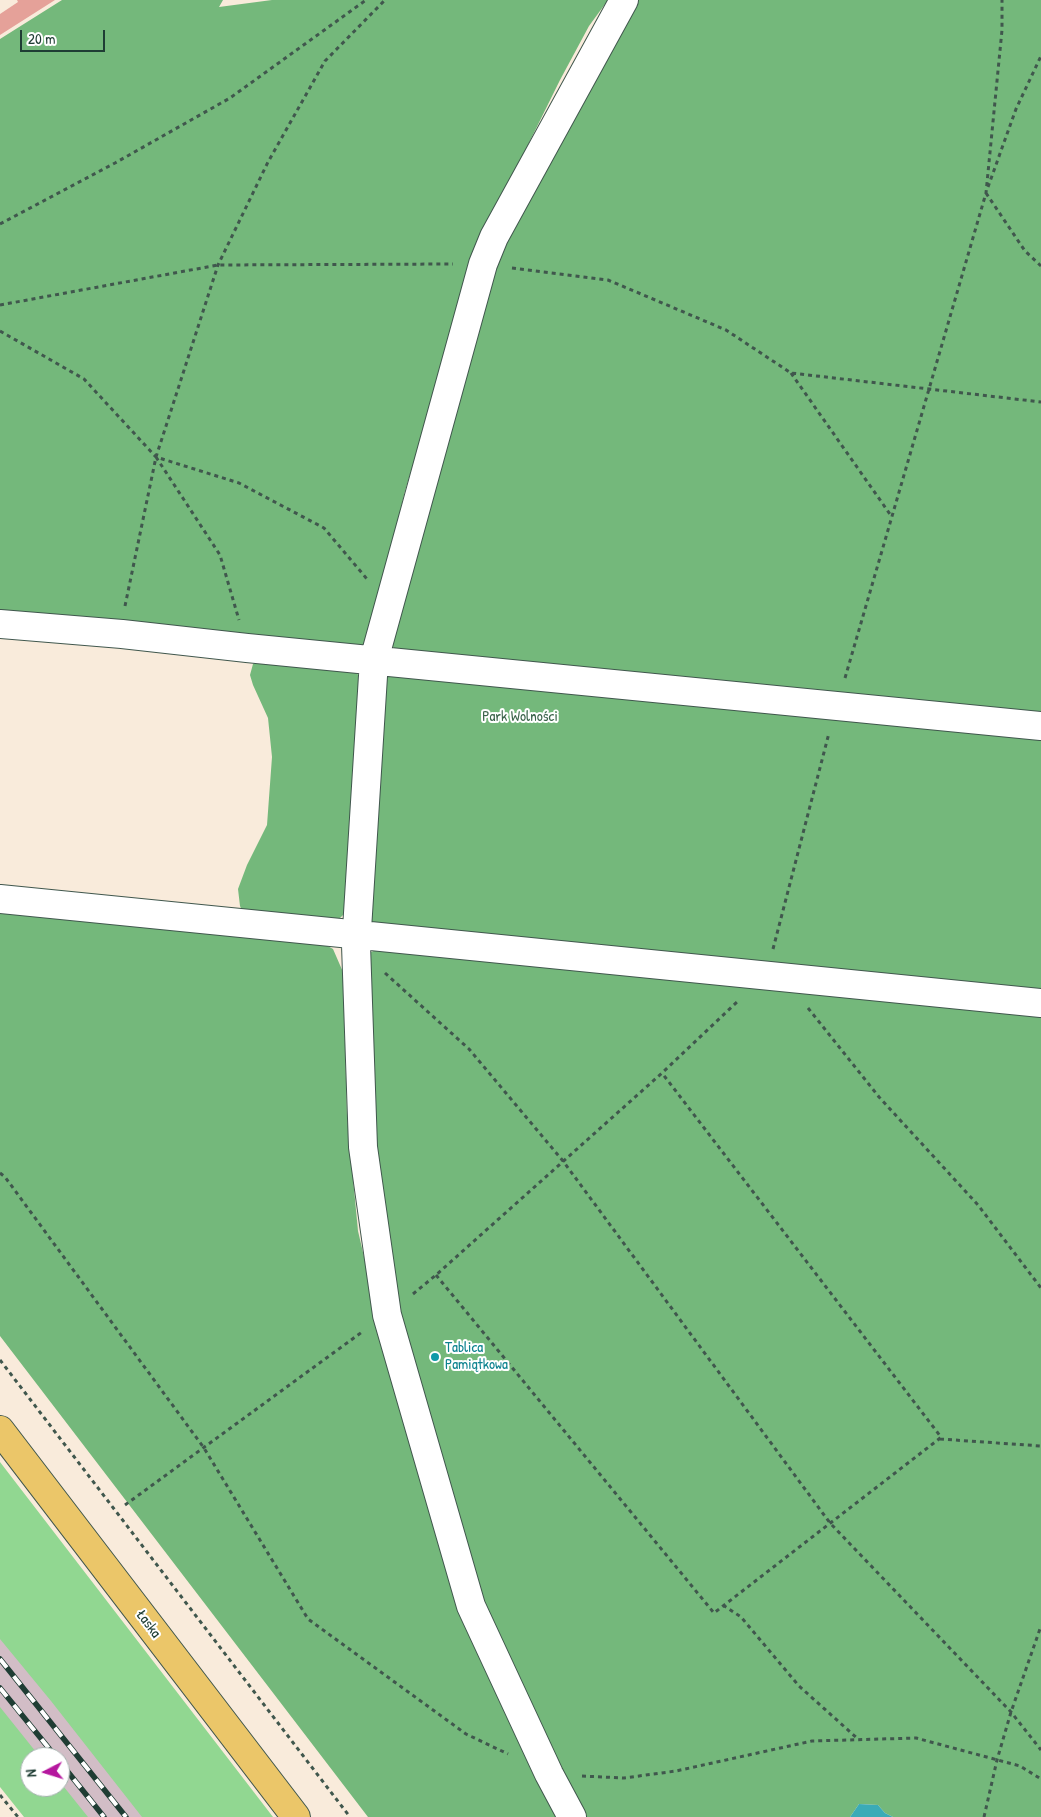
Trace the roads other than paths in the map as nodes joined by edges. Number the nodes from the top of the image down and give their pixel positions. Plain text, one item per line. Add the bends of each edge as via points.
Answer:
1 (624, 0) edge
2 (0, 624) edge
3 (374, 660) junction
4 (1041, 726) edge
5 (0, 899) edge
6 (356, 940) junction
7 (1041, 1003) edge
8 (0, 1430) edge
9 (296, 1817) edge
10 (572, 1817) edge

1 - 3 lane via 494,237 483,264
2 - 3 lane
3 - 4 lane
3 - 6 lane
5 - 6 lane
6 - 7 lane
6 - 10 lane via 363,1147 387,1315 471,1606
8 - 9 main road, Łaska

